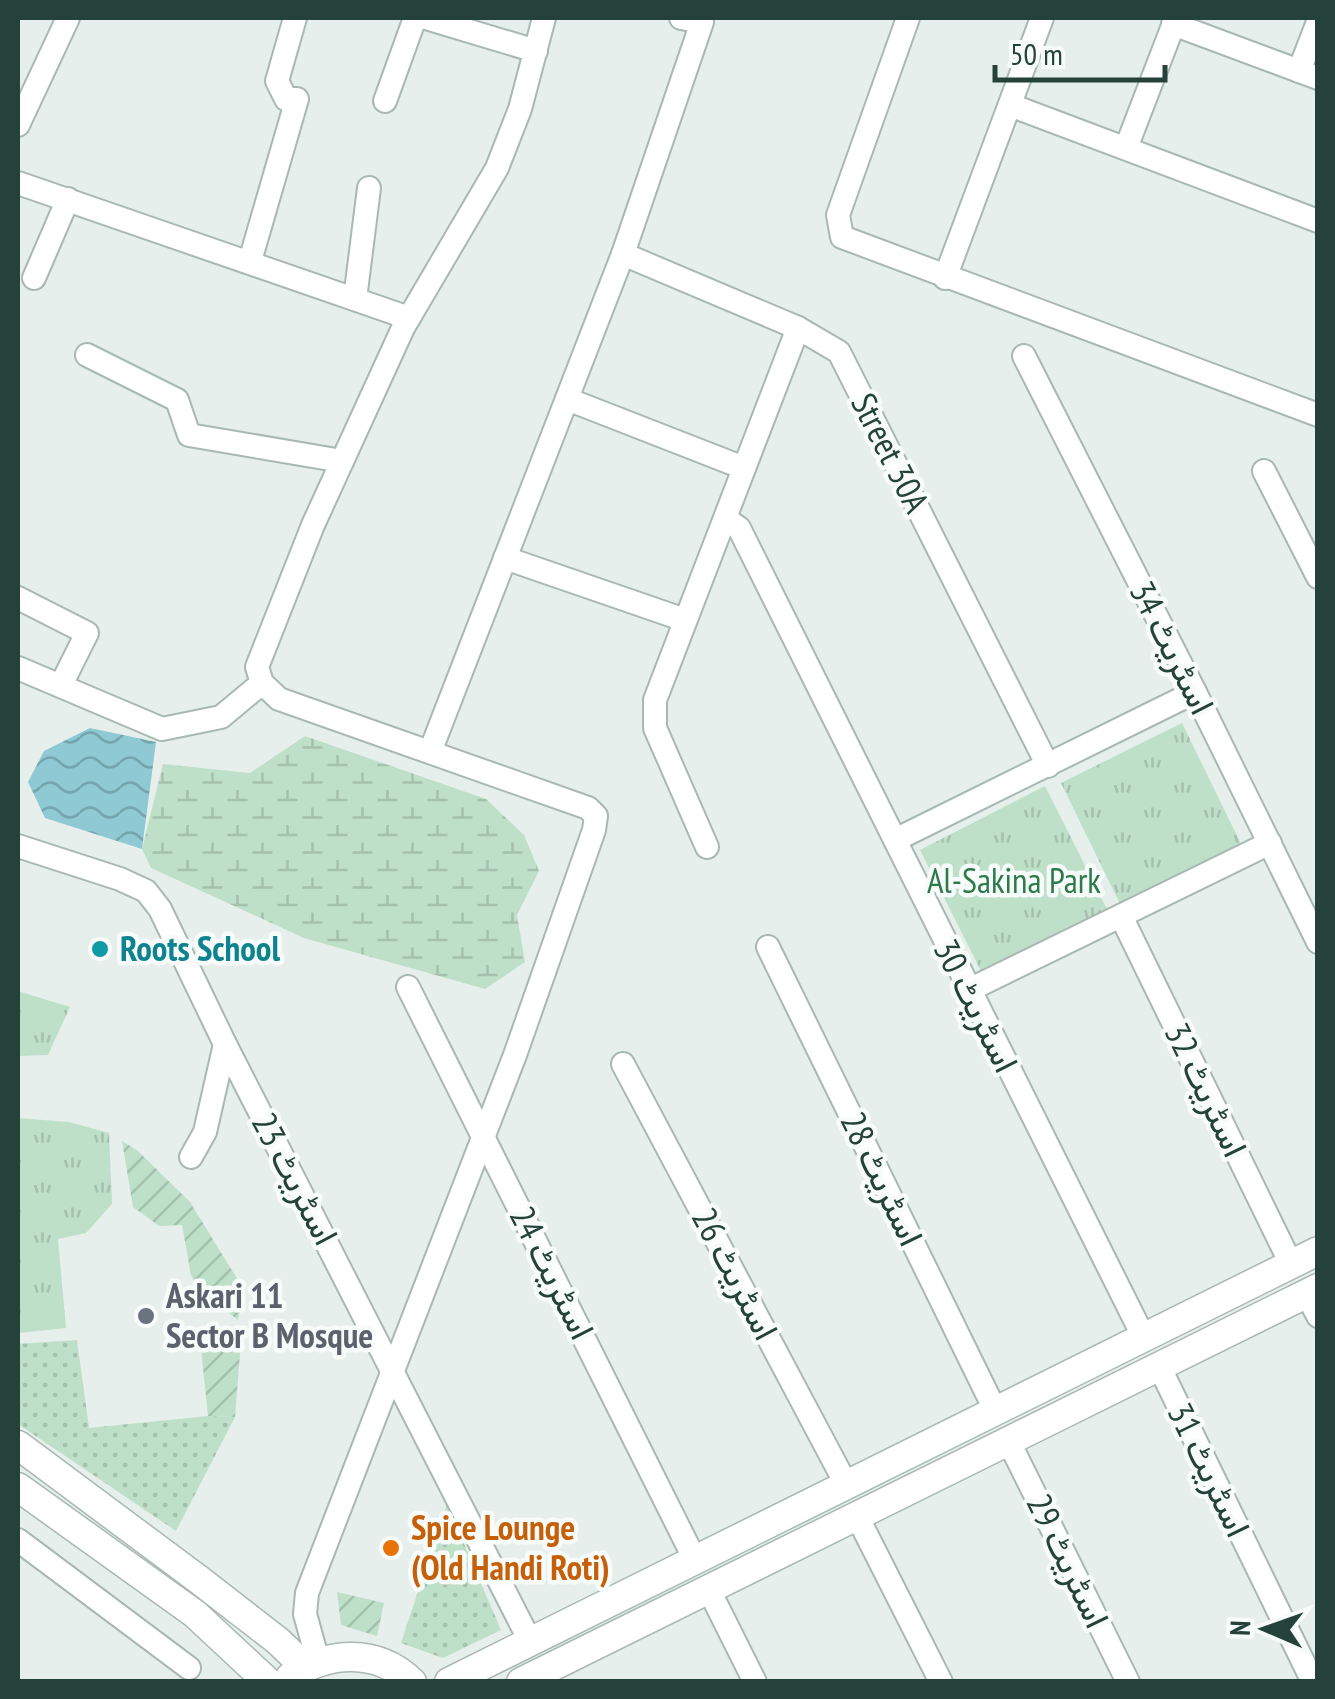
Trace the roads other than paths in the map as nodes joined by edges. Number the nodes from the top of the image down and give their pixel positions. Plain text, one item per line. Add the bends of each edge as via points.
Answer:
1 (68, 18) edge
2 (295, 18) edge
3 (416, 18) edge
4 (426, 18) edge
5 (544, 18) edge
6 (908, 18) edge
7 (1042, 18) edge
8 (696, 19) edge
9 (1174, 21) edge
10 (1318, 22) edge
11 (536, 51) junction
12 (1308, 74) edge
13 (385, 101) dead end
14 (1010, 105) junction
15 (18, 125) edge
16 (1126, 148) junction
17 (18, 182) edge
18 (370, 188) dead end
19 (68, 200) junction
20 (1318, 221) edge
21 (624, 254) junction
22 (250, 261) junction
23 (34, 278) dead end
24 (945, 278) junction
25 (355, 299) junction
26 (409, 318) junction
27 (798, 328) junction
28 (87, 356) dead end
29 (1024, 356) dead end
30 (567, 399) junction
31 (1318, 415) edge
32 (342, 461) junction
33 (744, 468) junction
34 (1264, 471) dead end
35 (726, 519) junction
36 (505, 558) junction
37 (1318, 577) edge
38 (18, 598) edge
39 (685, 620) junction
40 (18, 668) edge
41 (262, 683) junction
42 (60, 685) junction
43 (1195, 692) junction
44 (430, 752) junction
45 (1048, 766) junction
46 (895, 840) junction
47 (1270, 843) junction
48 (18, 846) edge
49 (707, 847) dead end
50 (1122, 916) junction
51 (1318, 942) edge
52 (768, 948) dead end
53 (408, 987) dead end
54 (969, 990) junction
55 (225, 1044) junction
56 (623, 1064) dead end
57 (483, 1136) junction
58 (190, 1157) dead end
59 (1318, 1250) edge
60 (1291, 1264) junction
61 (1314, 1299) edge
62 (1143, 1336) junction
63 (1099, 1359) junction
64 (1159, 1366) junction
65 (394, 1375) junction
66 (1113, 1389) junction
67 (995, 1410) junction
68 (1008, 1440) junction
69 (18, 1445) edge
70 (846, 1484) junction
71 (18, 1487) edge
72 (857, 1516) junction
73 (18, 1540) edge
74 (695, 1560) junction
75 (708, 1588) junction
76 (531, 1643) junction
77 (189, 1668) dead end
78 (303, 1670) edge
79 (531, 1680) edge
80 (268, 1682) edge
81 (412, 1682) edge
82 (449, 1682) edge
83 (755, 1682) edge
84 (941, 1682) edge
85 (1128, 1682) edge
86 (1312, 1682) edge

1 - 15 street
2 - 22 street via 277,81 286,99 296,99
3 - 13 street
4 - 11 street
5 - 11 street
6 - 24 street via 838,215 842,237
7 - 14 street
8 - 21 street
9 - 12 street
9 - 16 street
10 - 12 street
11 - 26 street via 496,168
14 - 16 street
14 - 24 street
16 - 20 street
17 - 19 street
18 - 25 street
19 - 22 street
19 - 23 street
21 - 27 street, Street 30A
21 - 30 street
22 - 25 street
24 - 31 street
25 - 26 street
26 - 32 street
27 - 33 street
27 - 45 street, Street 30A via 839,352
28 - 32 street via 177,400 188,435
29 - 43 street, اسٹریٹ 34
30 - 33 street
30 - 36 street
32 - 41 street via 258,667
33 - 35 street
34 - 37 street
35 - 39 street
35 - 46 street, اسٹریٹ 30 via 738,528
36 - 39 street
36 - 44 street
38 - 42 street via 87,633
39 - 49 street via 656,700 655,728
40 - 42 street
41 - 42 street via 222,716 162,730
41 - 44 street via 279,699
43 - 45 street
43 - 47 street, اسٹریٹ 34
44 - 57 street via 596,816
45 - 46 street
46 - 54 street, اسٹریٹ 30
47 - 50 street
47 - 51 street, اسٹریٹ 34
48 - 55 street, اسٹریٹ 23 via 146,891
50 - 54 street
50 - 60 street, اسٹریٹ 32
52 - 67 street, اسٹریٹ 28
53 - 57 street, اسٹریٹ 24
54 - 62 street, اسٹریٹ 30
55 - 58 street via 206,1132
55 - 65 street, اسٹریٹ 23
56 - 70 street, اسٹریٹ 26
57 - 65 street
57 - 74 street, اسٹریٹ 24
59 - 60 street
60 - 62 street
61 - 64 street
62 - 63 street
63 - 66 street
63 - 67 street
64 - 66 street
64 - 86 street, اسٹریٹ 31
65 - 76 street, اسٹریٹ 23
65 - 78 street via 307,1593
66 - 68 street
67 - 70 street
68 - 72 street
68 - 85 street, اسٹریٹ 29
69 - 78 street via 278,1641
70 - 74 street
71 - 80 street via 195,1614
72 - 75 street
72 - 84 street
73 - 77 street
74 - 76 street
75 - 79 street
75 - 83 street
76 - 82 street
78 - 81 street via 346,1656 376,1660

